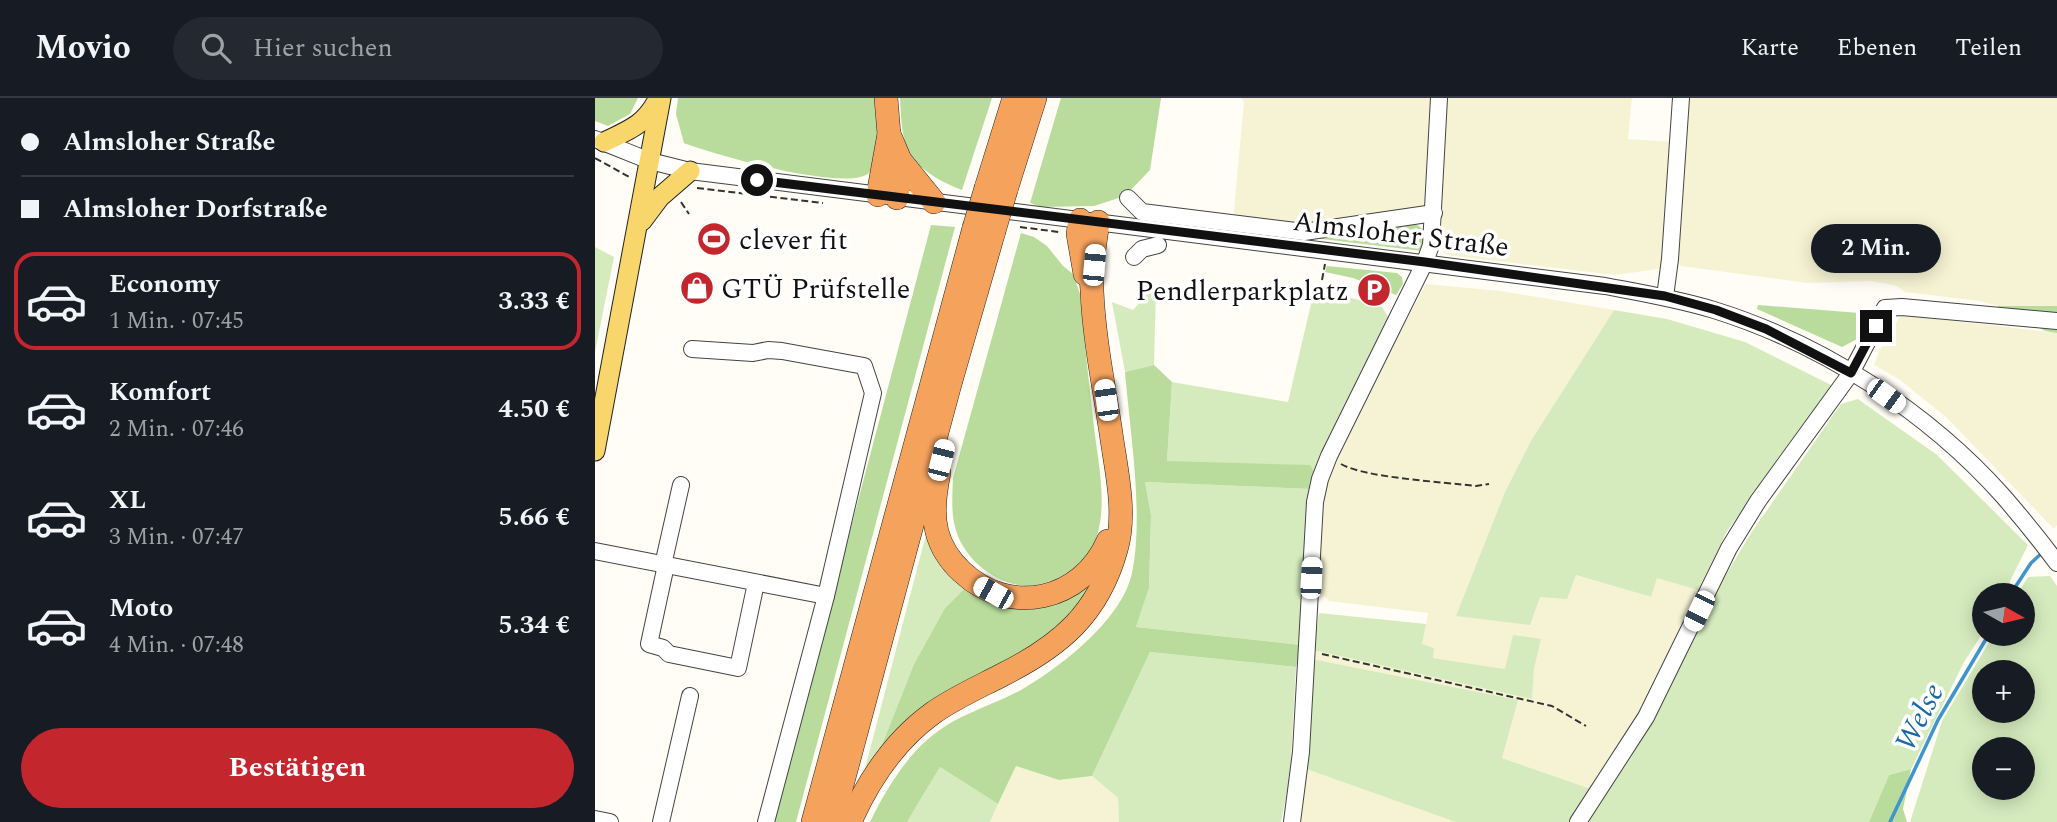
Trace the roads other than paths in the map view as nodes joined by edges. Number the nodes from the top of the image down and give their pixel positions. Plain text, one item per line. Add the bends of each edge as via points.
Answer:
1 (660, 98) edge
2 (886, 98) edge
3 (1014, 98) edge
4 (1035, 98) edge
5 (1439, 98) edge
6 (1681, 98) edge
7 (889, 134) junction
8 (598, 146) edge
9 (900, 160) junction
10 (650, 161) junction
11 (690, 171) junction
12 (996, 189) junction
13 (887, 196) junction
14 (1128, 198) dead end
15 (934, 202) junction
16 (1434, 214) junction
17 (1089, 221) junction
18 (984, 229) junction
19 (637, 231) junction
20 (1158, 246) dead end
21 (1134, 257) dead end
22 (1425, 262) junction
23 (1665, 296) junction
24 (2057, 321) edge
25 (692, 349) dead end
26 (1851, 373) junction
27 (950, 384) junction
28 (595, 451) edge
29 (681, 485) dead end
30 (1119, 501) junction
31 (595, 551) edge
32 (2057, 563) edge
33 (665, 565) junction
34 (757, 583) junction
35 (826, 596) junction
36 (690, 696) dead end
37 (595, 819) edge
38 (610, 822) edge
39 (661, 822) edge
40 (766, 822) edge
41 (813, 822) edge
42 (832, 822) edge
43 (850, 822) edge
44 (1292, 822) edge
45 (1579, 822) edge

1 - 8 main road via 636,127
1 - 10 main road
2 - 7 highway
3 - 12 highway
4 - 12 highway
5 - 16 street
6 - 23 street
7 - 9 highway
7 - 13 highway
8 - 10 street, Almsloher Straße
9 - 13 highway
9 - 15 highway
10 - 11 street, Almsloher Straße
10 - 19 main road
11 - 13 street, Almsloher Straße
11 - 19 main road via 660,197
12 - 18 highway, bridge
13 - 15 street, Almsloher Straße
14 - 16 street via 1142,212 1304,232
15 - 17 street, Almsloher Straße
16 - 22 street
17 - 22 street, Almsloher Straße
17 - 30 highway via 1091,290
18 - 27 highway
18 - 41 highway
19 - 28 main road
20 - 21 street via 1142,249
22 - 23 street, Almsloher Straße
22 - 44 street via 1320,479
23 - 26 street, Almsloher Straße via 1766,329
24 - 26 street via 1885,308
25 - 35 street via 782,351 864,366 873,393
26 - 32 street, Almsloher Straße via 1947,442 2002,495
26 - 45 street via 1729,548 1646,717
27 - 30 highway via 954,409 935,495 936,530 954,564 971,580 993,593 1020,598 1061,591 1079,580 1103,552
27 - 42 highway
29 - 33 street
30 - 43 highway via 1116,549 1100,590 1073,629 1050,648 966,693 914,728 877,771
31 - 33 street
33 - 34 street
33 - 34 street via 649,644 669,654 738,668
34 - 35 street
35 - 40 street
36 - 39 street
37 - 38 street

